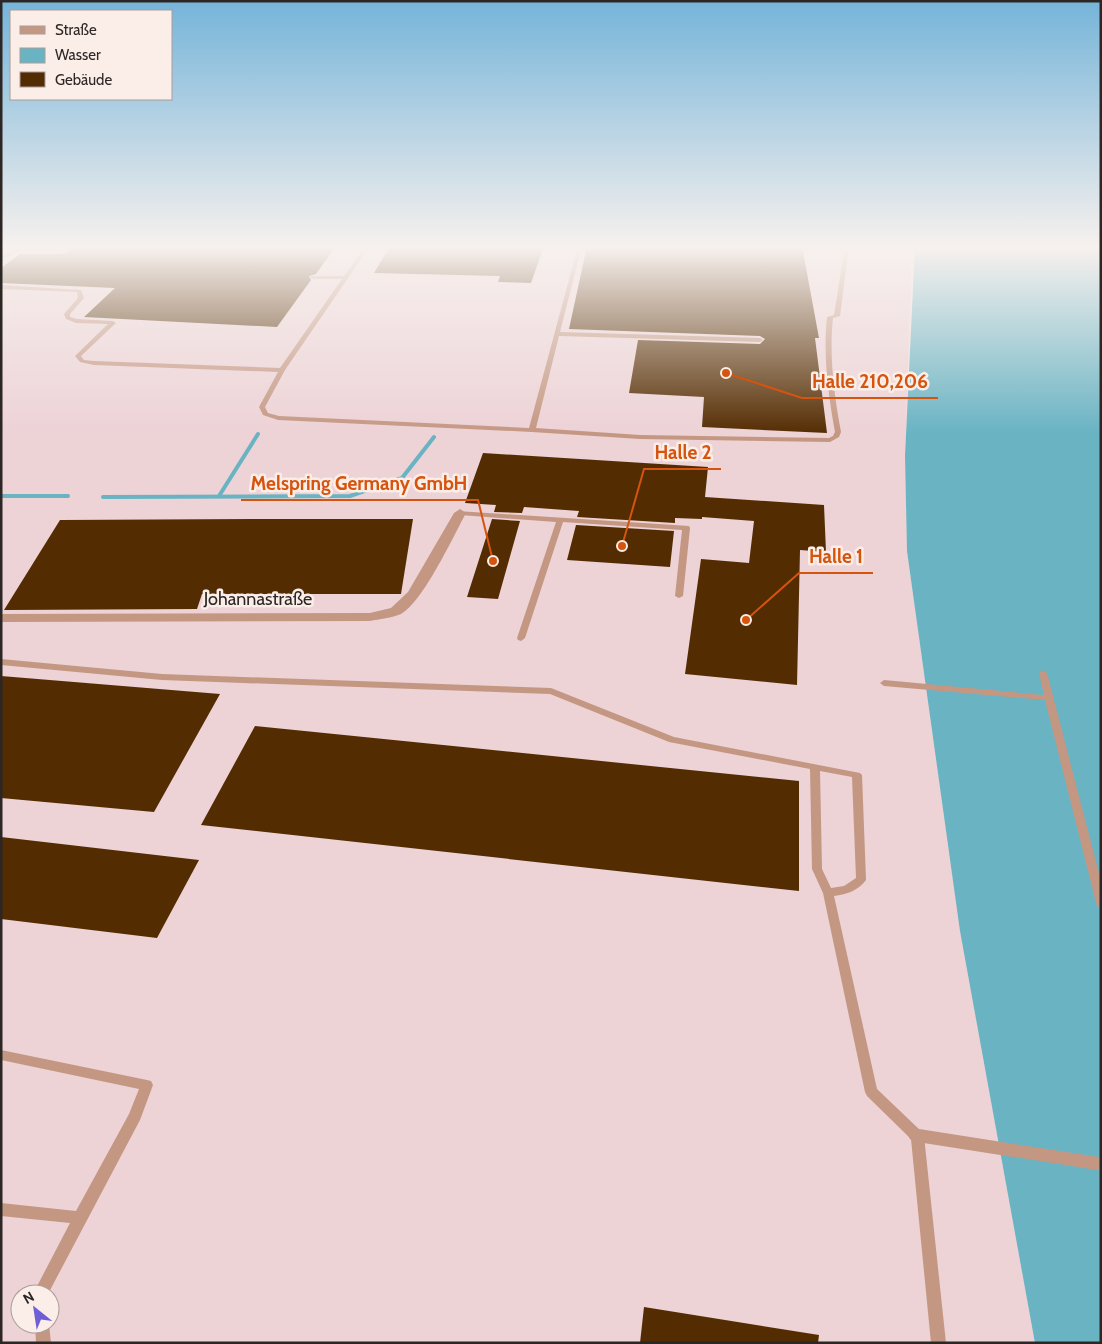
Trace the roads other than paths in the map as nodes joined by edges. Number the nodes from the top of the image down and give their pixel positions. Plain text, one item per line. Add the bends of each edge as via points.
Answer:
1 (72, 309) edge
2 (325, 309) edge
3 (564, 309) edge
4 (838, 309) edge
5 (557, 334) junction
6 (760, 340) dead end
7 (282, 370) junction
8 (532, 430) junction
9 (460, 513) joint
10 (560, 520) junction
11 (679, 596) dead end
12 (1, 618) edge
13 (521, 638) dead end
14 (1, 662) edge
15 (1042, 673) dead end
16 (884, 683) dead end
17 (1049, 698) junction
18 (814, 767) junction
19 (828, 893) junction
20 (1101, 903) edge
21 (1, 1055) edge
22 (916, 1135) junction
23 (1101, 1164) edge
24 (1, 1209) edge
25 (80, 1218) junction
26 (45, 1284) edge
27 (939, 1343) edge

1 - 7 lane via 68,318 76,321 112,323 78,356 82,361
2 - 7 lane
3 - 5 lane
4 - 8 lane via 837,316 830,317 827,341 829,386 838,432 830,440 640,437
5 - 6 lane
5 - 8 lane
7 - 8 lane via 262,407 265,414 278,418
9 - 10 lane
9 - 12 street, Johannastraße via 414,594 396,610 370,617
10 - 11 lane via 686,528
10 - 13 lane
14 - 18 lane via 162,677 552,691 672,740
15 - 17 lane
16 - 17 lane
17 - 20 lane
18 - 19 lane via 817,869
18 - 19 lane via 857,775 861,880 847,890
19 - 22 lane via 871,1092
21 - 25 lane via 147,1084 135,1116
22 - 23 lane, bridge
22 - 27 lane
24 - 25 lane
25 - 26 lane

